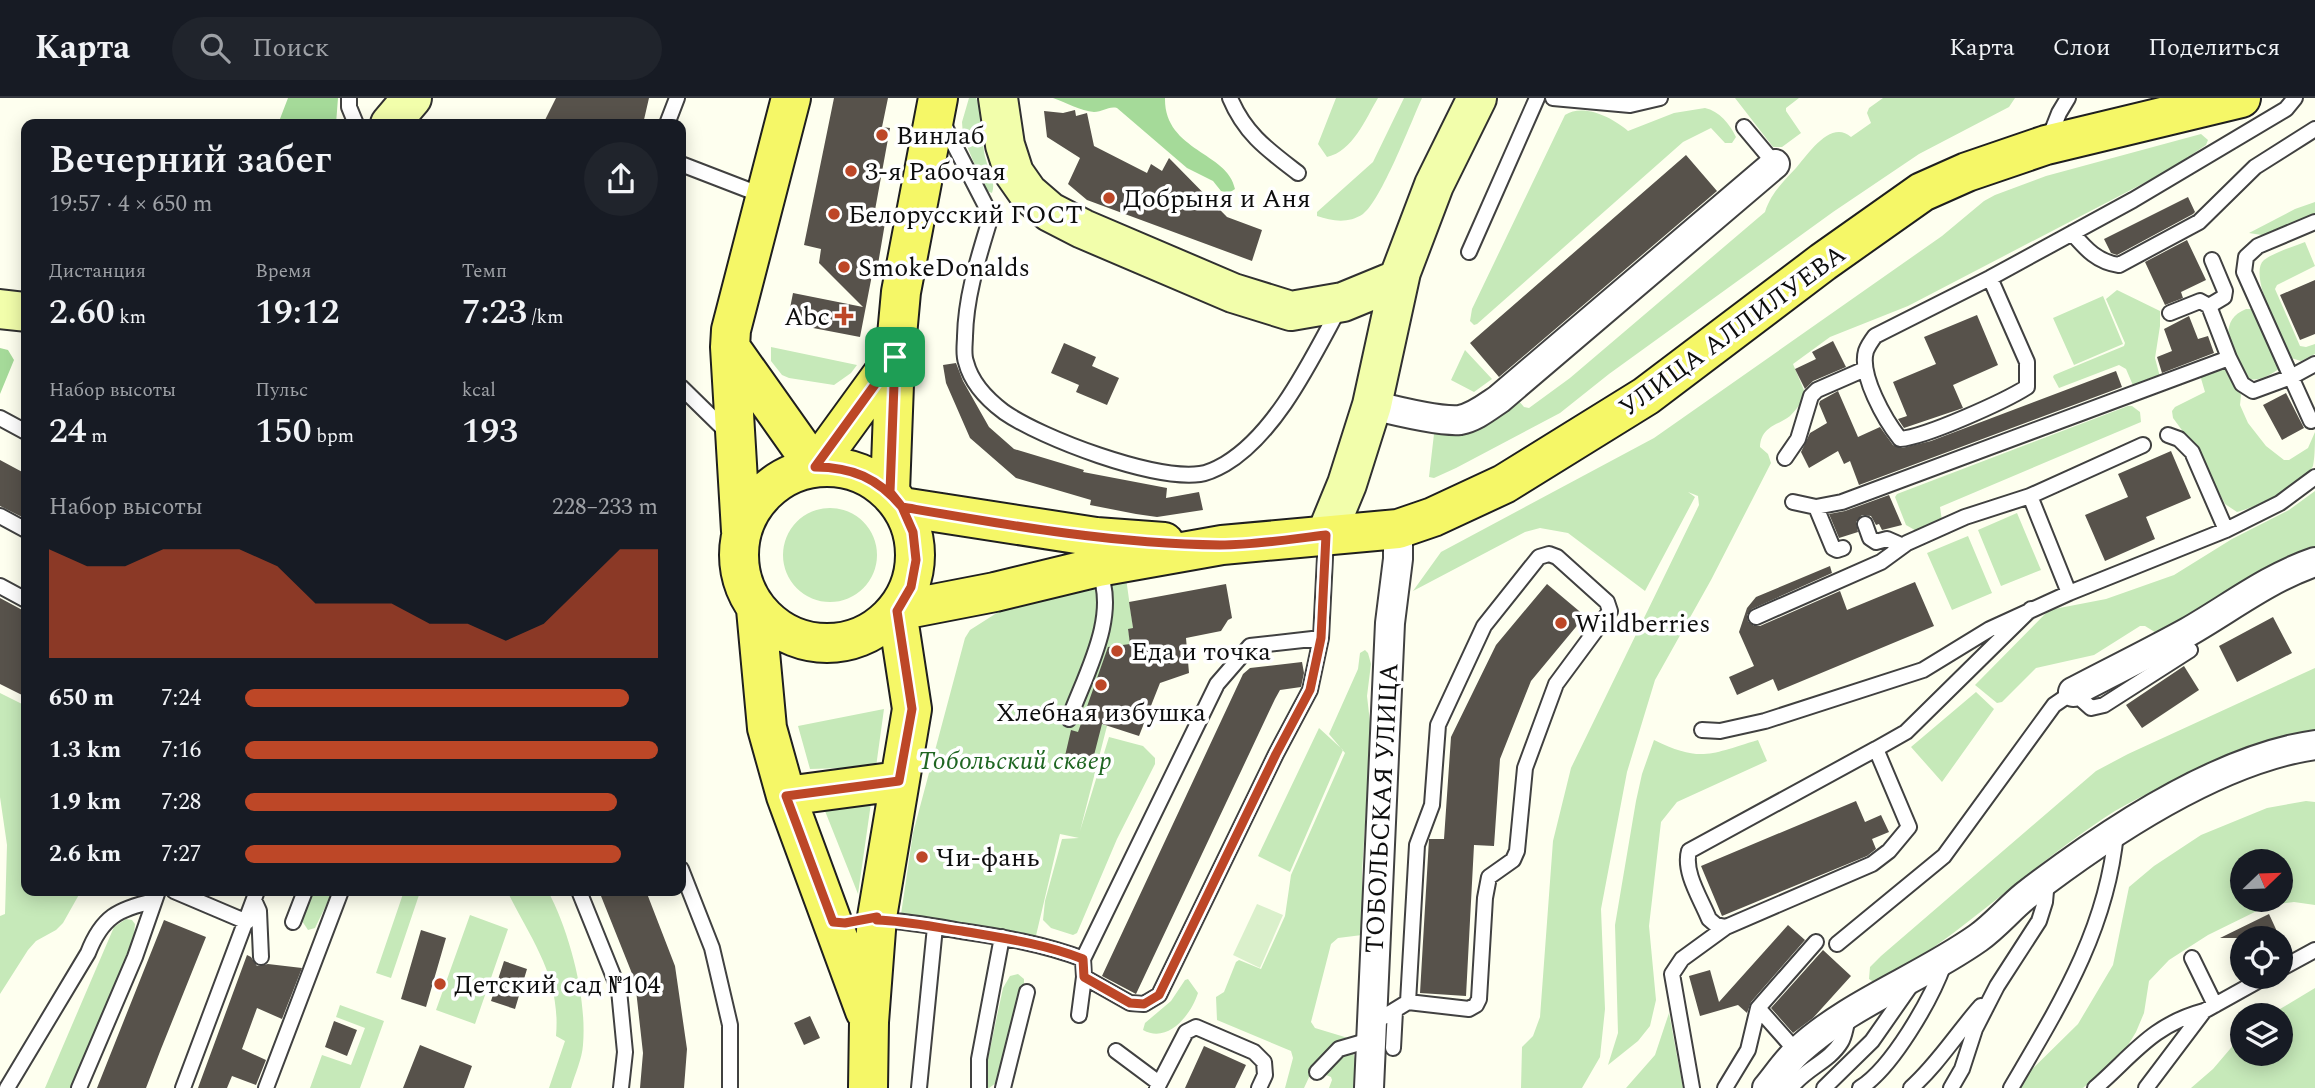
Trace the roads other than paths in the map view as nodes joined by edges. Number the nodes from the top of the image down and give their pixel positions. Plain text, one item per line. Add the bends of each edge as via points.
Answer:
1 (349, 98) edge
2 (412, 98) edge
3 (677, 98) edge
4 (791, 98) edge
5 (998, 98) edge
6 (1230, 98) edge
7 (1477, 98) edge
8 (1537, 98) edge
9 (1553, 98) edge
10 (1660, 98) edge
11 (2068, 98) edge
12 (2241, 98) edge
13 (2295, 98) edge
14 (937, 104) edge
15 (354, 119) edge
16 (394, 119) edge
17 (669, 119) edge
18 (1744, 127) dead end
19 (2315, 129) edge
20 (2046, 145) junction
21 (1775, 164) joint
22 (686, 166) edge
23 (1298, 173) dead end
24 (765, 196) junction
25 (2315, 222) edge
26 (2072, 233) junction
27 (1469, 252) dead end
28 (2212, 260) dead end
29 (1990, 278) junction
30 (1399, 279) junction
31 (1343, 302) junction
32 (2209, 306) junction
33 (0, 309) edge
34 (21, 311) edge
35 (2170, 313) dead end
36 (730, 347) junction
37 (895, 357) junction
38 (2229, 358) junction
39 (2315, 364) edge
40 (1865, 369) junction
41 (2291, 377) junction
42 (686, 392) edge
43 (1372, 405) junction
44 (0, 418) edge
45 (2311, 421) dead end
46 (21, 429) edge
47 (2168, 435) dead end
48 (736, 441) junction
49 (2143, 445) dead end
50 (1785, 458) dead end
51 (815, 467) junction
52 (2315, 477) edge
53 (2031, 496) junction
54 (896, 500) junction
55 (1793, 502) dead end
56 (1816, 506) junction
57 (0, 516) edge
58 (1865, 524) dead end
59 (21, 527) edge
60 (1398, 529) junction
61 (2226, 530) junction
62 (741, 531) junction
63 (1326, 535) junction
64 (1222, 545) junction
65 (1903, 546) junction
66 (1843, 548) dead end
67 (2315, 562) edge
68 (1098, 567) junction
69 (0, 586) edge
70 (2069, 593) junction
71 (21, 597) edge
72 (756, 609) junction
73 (2031, 609) junction
74 (897, 611) junction
75 (1756, 617) dead end
76 (1321, 638) junction
77 (2190, 650) dead end
78 (2073, 692) junction
79 (1069, 719) dead end
80 (1702, 730) dead end
81 (2315, 745) edge
82 (1876, 749) junction
83 (899, 781) junction
84 (786, 796) junction
85 (2116, 833) junction
86 (2047, 880) junction
87 (686, 882) edge
88 (156, 896) edge
89 (186, 896) edge
90 (255, 896) edge
91 (255, 896) edge
92 (303, 896) edge
93 (339, 896) edge
94 (581, 896) edge
95 (877, 919) junction
96 (247, 922) junction
97 (293, 922) dead end
98 (833, 922) junction
99 (935, 927) junction
100 (1726, 927) junction
101 (1002, 937) junction
102 (1816, 942) dead end
103 (1837, 944) dead end
104 (2315, 950) edge
105 (261, 957) dead end
106 (2192, 958) dead end
107 (1083, 959) junction
108 (1945, 960) junction
109 (2293, 962) edge
110 (1084, 977) junction
111 (1909, 980) junction
112 (1997, 986) junction
113 (2243, 989) edge
114 (1027, 992) dead end
115 (1408, 1002) junction
116 (1758, 1008) junction
117 (2209, 1008) junction
118 (1852, 1012) junction
119 (1079, 1016) dead end
120 (869, 1022) junction
121 (1382, 1031) junction
122 (1116, 1051) dead end
123 (1797, 1052) junction
124 (1317, 1072) dead end
125 (1158, 1086) edge
126 (1370, 1086) edge
127 (1865, 1086) edge
128 (7, 1088) edge
129 (79, 1088) edge
130 (183, 1088) edge
131 (266, 1088) edge
132 (621, 1088) edge
133 (730, 1088) edge
134 (868, 1088) edge
135 (919, 1088) edge
136 (979, 1088) edge
137 (1003, 1088) edge
138 (1259, 1088) edge
139 (1692, 1088) edge
140 (1725, 1088) edge
141 (1767, 1088) edge
142 (1791, 1088) edge
143 (1824, 1088) edge
144 (1911, 1088) edge
145 (1951, 1088) edge
146 (2011, 1088) edge
147 (2095, 1088) edge
148 (2146, 1088) edge

1 - 15 lane
2 - 16 main road
3 - 17 lane
4 - 24 main road
5 - 31 main road via 1014,173 1050,212 1245,297 1292,311
6 - 23 lane via 1238,118 1260,144
7 - 30 main road via 1434,185
8 - 27 lane
9 - 10 lane via 1630,105
11 - 20 lane
12 - 20 main road, УЛИЦА АЛЛИЛУЕВА
13 - 26 lane via 2286,109
14 - 31 lane via 991,216 967,299 966,363 984,394 1023,424 1155,470 1202,474 1252,444 1300,380
14 - 37 main road via 901,292
18 - 21 lane
19 - 26 lane via 2255,167 2199,222 2119,265 2090,253
20 - 60 main road, УЛИЦА АЛЛИЛУЕВА via 1922,192 1646,396 1504,484
21 - 43 street via 1479,413 1459,420
22 - 24 lane
24 - 36 main road
25 - 41 lane via 2258,246 2246,257 2244,272
26 - 29 lane
28 - 32 lane via 2225,291 2224,297
29 - 40 lane via 1875,336 1866,349
29 - 40 lane via 2027,362 2027,387 1900,439 1884,417
30 - 31 main road
30 - 43 main road
32 - 35 lane via 2200,301
32 - 38 lane
33 - 34 main road
36 - 48 main road
36 - 51 main road
37 - 51 main road
37 - 54 main road
38 - 41 lane via 2242,384 2253,391
38 - 56 lane via 1842,502
39 - 41 lane
40 - 50 lane via 1811,396 1798,439
41 - 45 lane
42 - 48 lane
43 - 63 main road
44 - 46 lane
47 - 61 lane via 2192,452
48 - 62 main road
49 - 53 lane
51 - 54 main road via 855,471 874,480
51 - 62 main road via 790,474 769,488
52 - 61 lane via 2280,503
53 - 65 lane via 1965,517
53 - 70 lane
54 - 64 main road, УЛИЦА АЛЛИЛУЕВА via 1096,537
54 - 74 main road via 913,532 916,560 911,587
55 - 56 lane
56 - 66 lane via 1833,548
57 - 59 lane
58 - 65 lane via 1876,542 1887,539
60 - 63 main road, УЛИЦА АЛЛИЛУЕВА
60 - 121 street, ТОБОЛЬСКАЯ УЛИЦА via 1390,623
61 - 70 lane
62 - 72 main road via 739,562 744,587
63 - 64 main road, УЛИЦА АЛЛИЛУЕВА
63 - 76 lane
64 - 68 main road, УЛИЦА АЛЛИЛУЕВА
65 - 75 lane via 1881,562
67 - 78 street
68 - 74 main road, УЛИЦА АЛЛИЛУЕВА
68 - 79 lane via 1107,614
69 - 71 lane
70 - 73 lane
72 - 74 main road via 795,637 833,645 868,634
72 - 84 main road via 767,728
73 - 80 lane via 1923,670 1765,721 1720,731
73 - 82 lane via 1906,732
74 - 83 main road via 912,709
76 - 107 lane via 1250,646 1217,684
76 - 110 lane via 1310,690 1159,995 1144,1004 1130,1003
77 - 78 lane via 2104,705 2091,708
78 - 103 lane via 2054,705 1944,856
81 - 85 street via 2255,761 2181,792
82 - 100 lane via 1909,827 1872,864
82 - 100 lane via 1689,851 1689,869 1709,919
83 - 84 main road
83 - 95 main road
84 - 98 main road
85 - 86 street
85 - 146 lane via 2113,862 2087,951
86 - 108 street via 1980,937
86 - 112 lane via 2039,921
87 - 133 lane via 712,948 730,1025
88 - 128 lane via 122,909 93,939
88 - 129 lane
89 - 96 lane
90 - 96 lane
91 - 105 lane
92 - 97 lane
93 - 131 lane
94 - 132 lane via 619,990 625,1052
95 - 98 main road
95 - 99 lane
95 - 120 main road
96 - 130 lane
98 - 120 main road
99 - 101 lane
99 - 135 lane
100 - 139 lane via 1682,960 1672,974
101 - 107 lane
101 - 136 lane via 979,1059
102 - 116 lane
104 - 109 lane
106 - 117 lane
107 - 110 lane
108 - 111 street
108 - 127 lane via 1916,1019
110 - 119 lane
111 - 118 street
111 - 143 lane via 1909,988 1872,1041
112 - 144 lane
112 - 145 lane
113 - 117 lane
114 - 137 lane
115 - 115 lane via 1469,1009 1476,1005 1489,877 1513,860 1517,851 1525,768 1556,684 1611,611 1607,601 1549,554 1539,557 1484,626 1438,725 1432,805 1417,845
115 - 121 lane
116 - 123 lane
116 - 140 lane via 1748,1050
117 - 147 lane via 2149,1037
117 - 148 lane
118 - 123 street
118 - 142 lane via 1841,1043
120 - 134 main road
121 - 124 lane via 1339,1049
121 - 126 street, ТОБОЛЬСКАЯ УЛИЦА
122 - 125 lane
123 - 141 street
125 - 138 lane via 1186,1032 1196,1027 1254,1052 1264,1062

